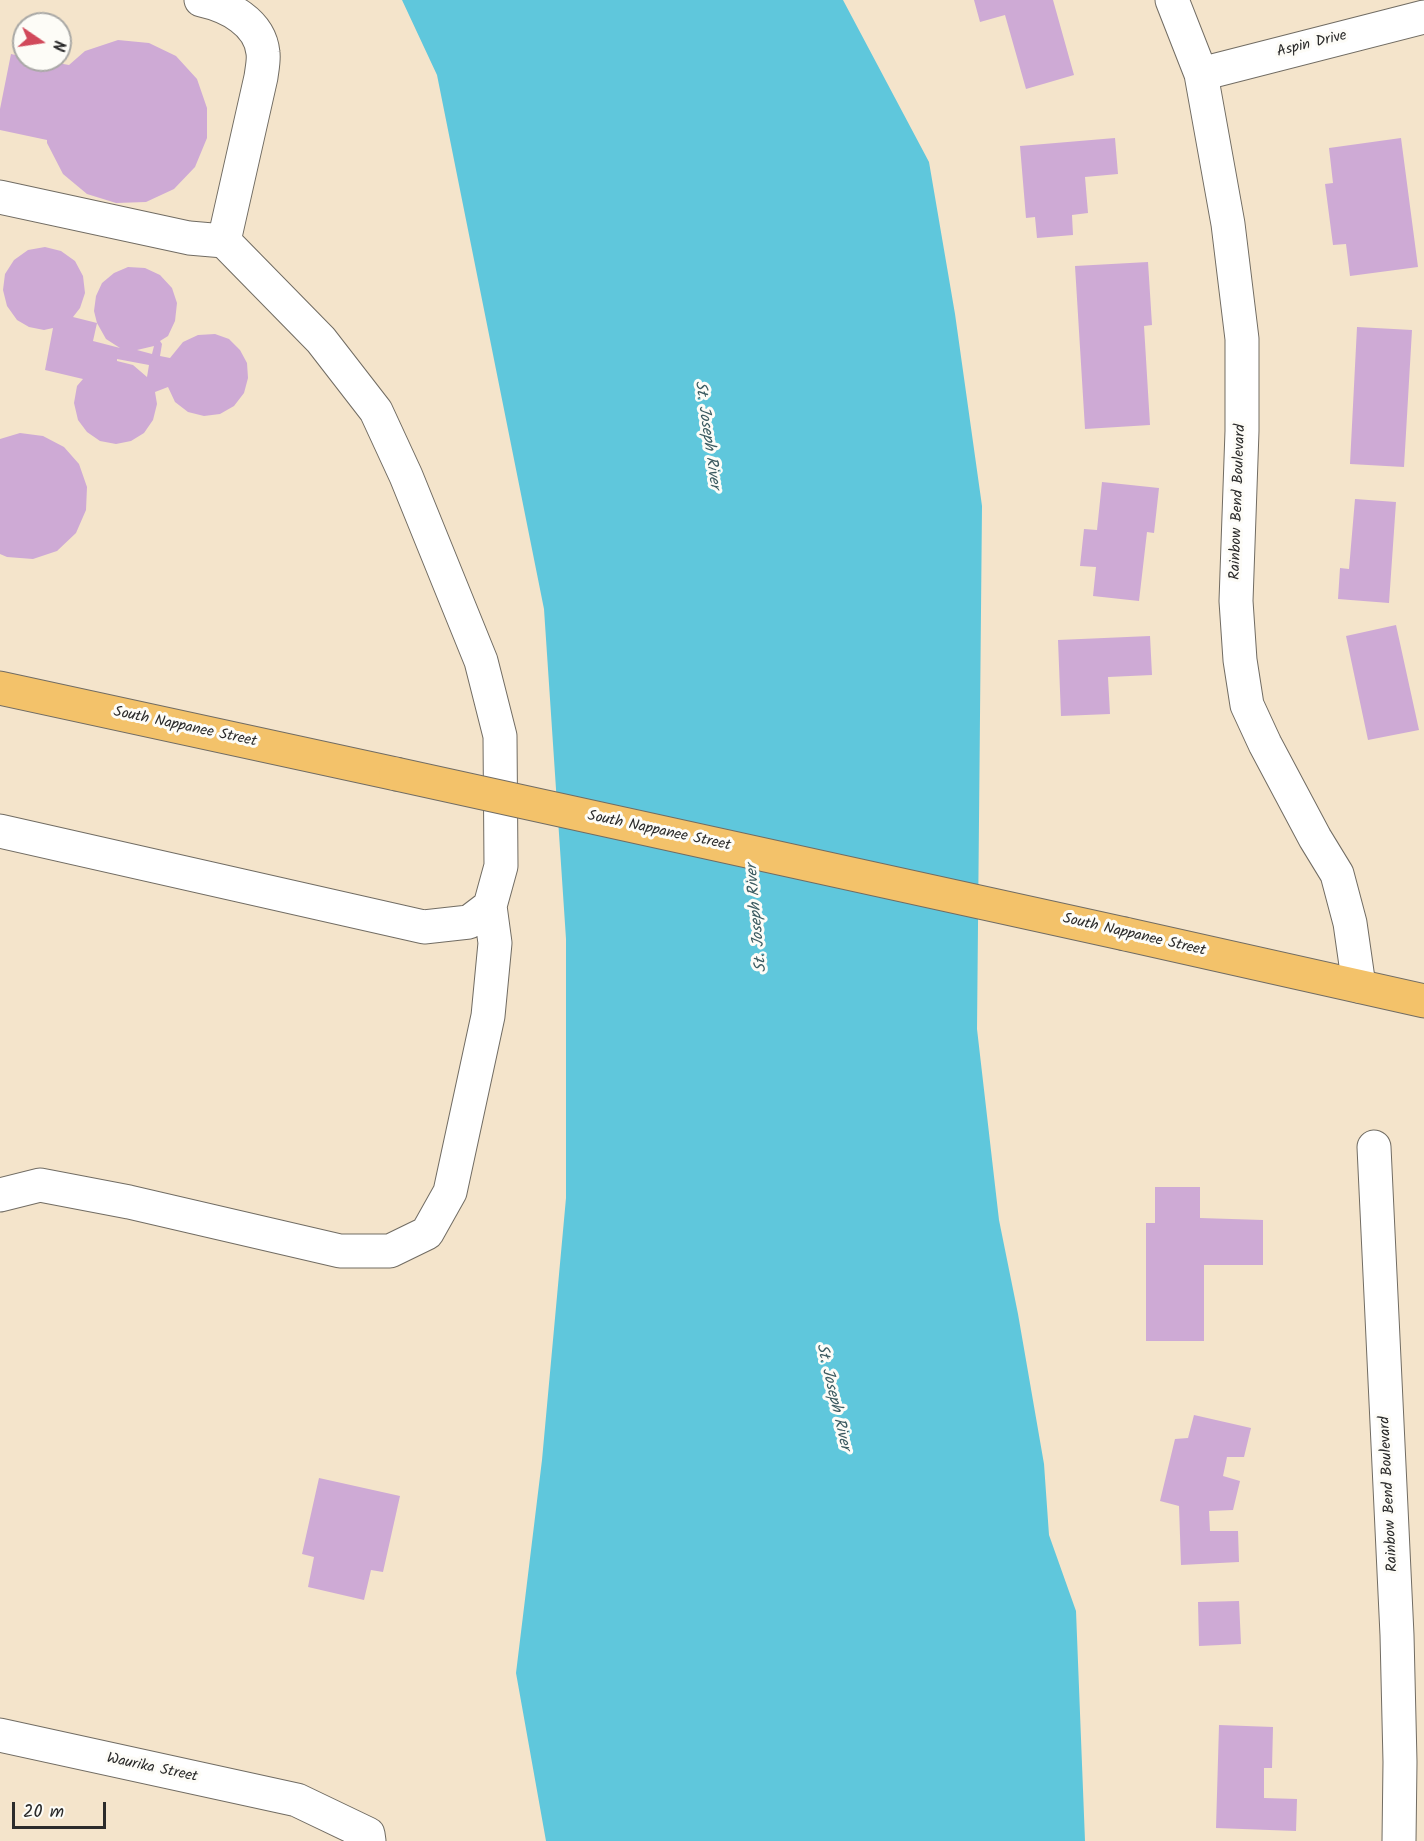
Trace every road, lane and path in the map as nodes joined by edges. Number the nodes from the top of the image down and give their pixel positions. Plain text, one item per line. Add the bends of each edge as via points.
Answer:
1 (201, 0) edge
2 (1172, 0) edge
3 (1424, 17) edge
4 (1201, 74) junction
5 (0, 197) edge
6 (224, 241) junction
7 (0, 688) edge
8 (0, 831) edge
9 (490, 906) junction
10 (1359, 986) junction
11 (1424, 1001) edge
12 (1374, 1147) dead end
13 (0, 1195) edge
14 (0, 1735) edge
15 (369, 1838) edge
16 (1399, 1841) edge

1 - 6 street via 238,14 255,29 263,52 261,77
2 - 4 street, Rainbow Bend Boulevard
3 - 4 street, Aspin Drive
4 - 10 street, Rainbow Bend Boulevard via 1228,224 1242,339 1236,601 1247,705 1337,874 1350,923
5 - 6 street via 189,238
6 - 9 street via 321,340 376,411 481,661 500,736 501,866
7 - 10 main road, South Nappanee Street, bridge
8 - 9 street via 424,927 469,922
9 - 13 street via 495,943 488,1016 450,1192 427,1233 390,1251 340,1251 40,1185
10 - 11 main road, South Nappanee Street
12 - 16 street, Rainbow Bend Boulevard via 1397,1635
14 - 15 street, Waurika Street via 297,1800

